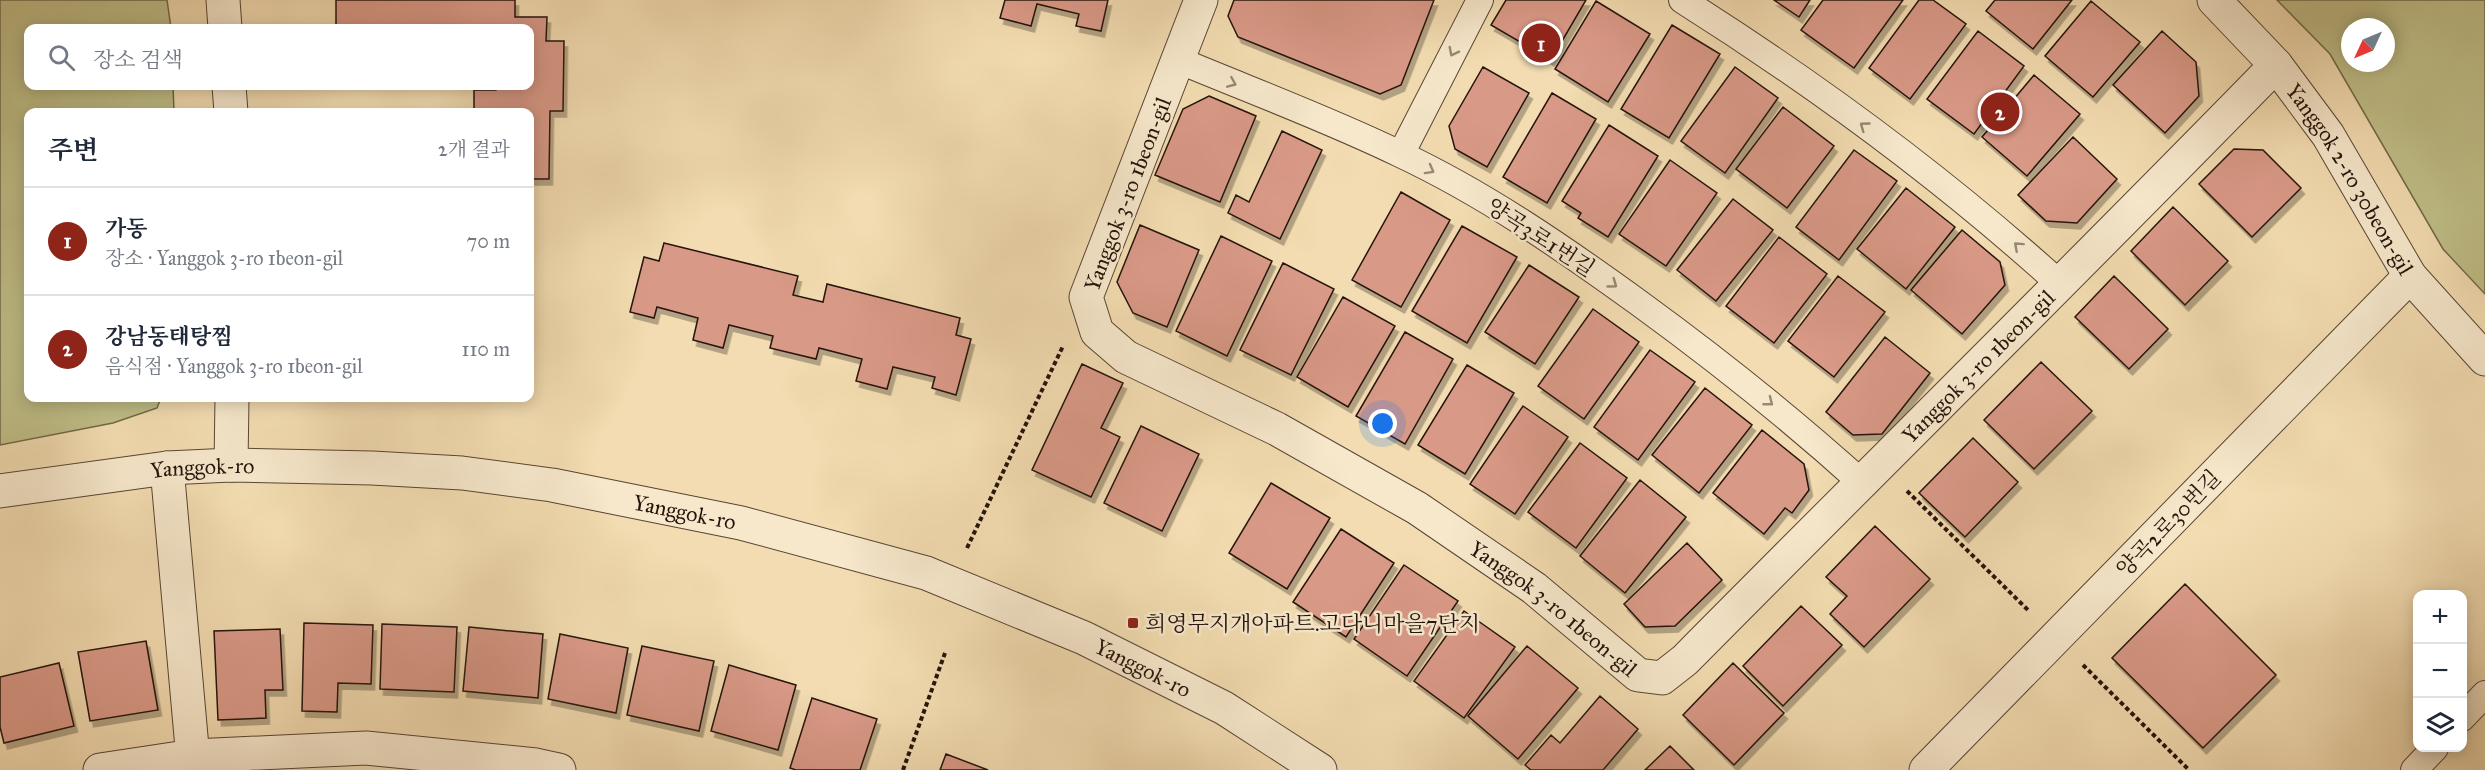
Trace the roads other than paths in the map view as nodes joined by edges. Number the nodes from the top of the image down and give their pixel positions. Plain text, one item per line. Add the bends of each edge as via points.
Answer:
1 (223, 0) edge
2 (1201, 0) edge
3 (1480, 0) edge
4 (1682, 0) edge
5 (2214, 0) edge
6 (225, 24) edge
7 (1179, 60) junction
8 (2276, 65) junction
9 (229, 90) edge
10 (231, 108) edge
11 (1401, 154) junction
12 (2410, 276) junction
13 (2061, 285) junction
14 (2485, 359) edge
15 (232, 402) edge
16 (231, 465) junction
17 (167, 468) junction
18 (1870, 473) junction
19 (0, 490) edge
20 (2485, 694) edge
21 (2467, 714) edge
22 (2430, 752) edge
23 (194, 763) edge
24 (100, 770) edge
25 (559, 770) edge
26 (1320, 770) edge
27 (1926, 770) edge
28 (2414, 770) edge

1 - 6 street
2 - 7 street, Yanggok 3-ro 1beon-gil
3 -> 11 lane
13 -> 4 lane via 1947,187 1801,80
5 - 8 street, Yanggok 2-ro 30beon-gil
7 -> 11 lane, 양곡3로1번길
7 - 18 street, Yanggok 3-ro 1beon-gil via 1086,297 1096,332 1126,357 1277,429 1417,508 1534,588 1638,675 1662,678 1685,660
8 - 12 street, Yanggok 2-ro 30beon-gil via 2328,135
8 - 13 street, Yanggok 3-ro 1beon-gil
9 - 10 street
11 -> 18 lane, 양곡3로1번길 via 1504,210 1587,265 1788,417
12 - 14 street, Yanggok 2-ro 30beon-gil
12 - 27 street, 양곡2로30번길
13 - 18 street, Yanggok 3-ro 1beon-gil
15 - 16 street
16 - 17 street, Yanggok-ro
16 - 26 street, Yanggok-ro via 462,473 552,485 741,523 926,573 1084,638 1214,703
17 - 19 street, Yanggok-ro
17 - 23 street
20 - 21 lane
22 - 28 lane
23 - 24 street
23 - 25 street via 366,748

